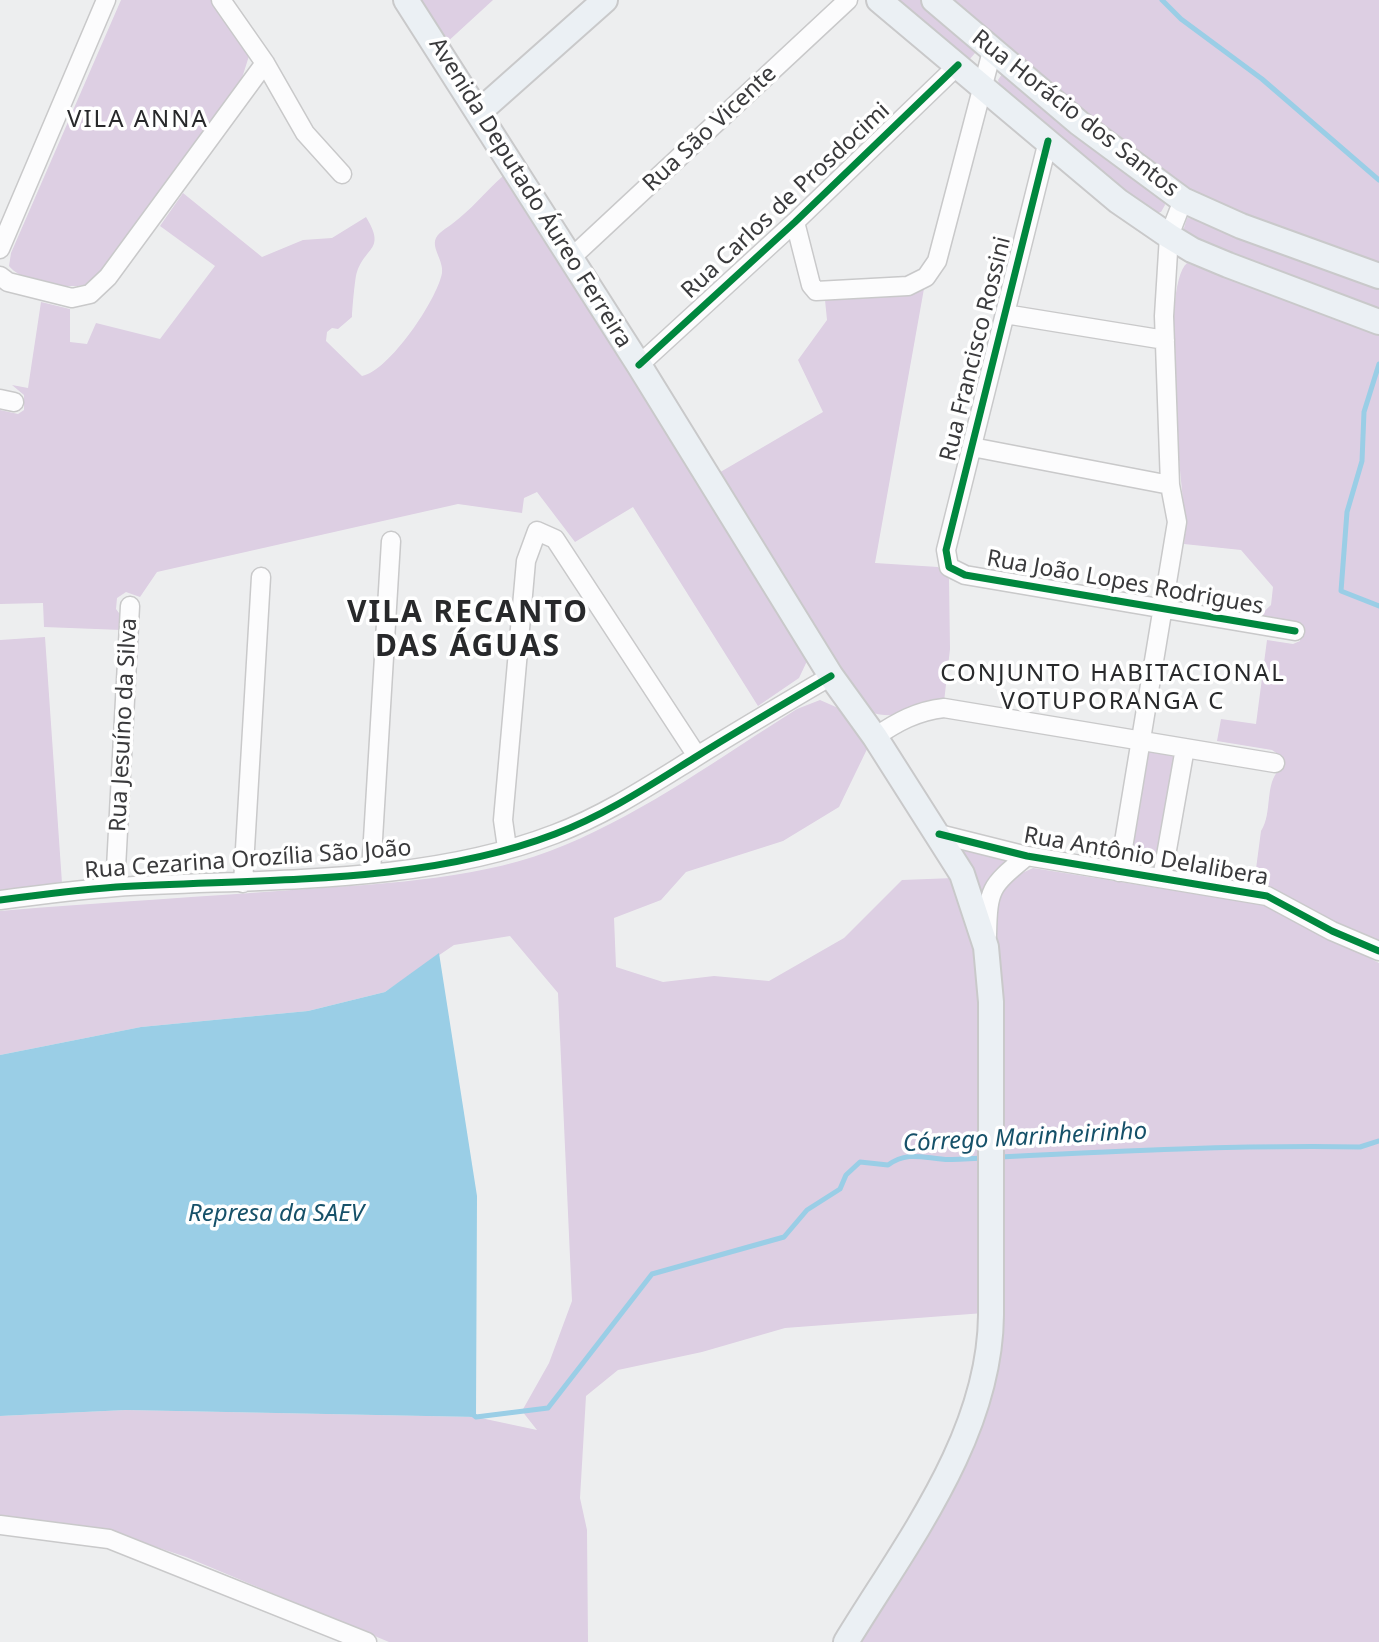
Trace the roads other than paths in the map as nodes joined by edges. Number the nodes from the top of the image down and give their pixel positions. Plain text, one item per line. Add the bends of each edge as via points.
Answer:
1 (106, 0) edge
2 (220, 0) edge
3 (406, 0) edge
4 (605, 0) edge
5 (848, 0) edge
6 (879, 0) edge
7 (934, 0) edge
8 (992, 51) junction
9 (265, 63) junction
10 (958, 65) junction
11 (982, 85) junction
12 (480, 113) junction
13 (1048, 141) junction
14 (342, 174) dead end
15 (1183, 200) junction
16 (795, 222) junction
17 (1169, 236) junction
18 (0, 249) edge
19 (571, 258) junction
20 (0, 276) edge
21 (1379, 276) edge
22 (1005, 314) junction
23 (1378, 321) edge
24 (1165, 340) junction
25 (639, 365) junction
26 (972, 447) junction
27 (1170, 485) junction
28 (391, 541) dead end
29 (949, 567) joint
30 (261, 577) dead end
31 (130, 606) dead end
32 (1164, 611) junction
33 (1295, 631) dead end
34 (831, 676) junction
35 (875, 737) junction
36 (1142, 740) junction
37 (1185, 748) junction
38 (697, 756) junction
39 (1275, 763) dead end
40 (939, 834) junction
41 (507, 848) junction
42 (1027, 856) junction
43 (370, 872) junction
44 (1119, 872) junction
45 (1162, 878) junction
46 (243, 883) junction
47 (115, 887) junction
48 (0, 900) edge
49 (986, 947) junction
50 (1379, 951) edge
51 (0, 1525) edge
52 (367, 1642) edge
53 (846, 1642) edge

1 - 18 street
2 - 9 street
3 - 12 main road, Avenida Deputado Áureo Ferreira
4 - 12 main road
5 - 19 street, Rua São Vicente
6 - 10 main road, Rua Horácio dos Santos
7 - 8 main road, Rua Horácio dos Santos
8 - 11 street
8 - 15 main road, Rua Horácio dos Santos
9 - 14 street via 305,133
9 - 20 street via 108,277 90,294 72,298
10 - 11 main road, Rua Horácio dos Santos
10 - 16 street, Rua Carlos de Prosdocimi
11 - 13 main road, Rua Horácio dos Santos
11 - 16 street via 937,261 926,277 908,286 816,291
12 - 19 main road, Avenida Deputado Áureo Ferreira
13 - 17 main road, Rua Horácio dos Santos via 1118,201
13 - 22 street, Rua Francisco Rossini
15 - 17 street
15 - 21 main road, Rua Horácio dos Santos
16 - 25 street, Rua Carlos de Prosdocimi
17 - 23 main road, Rua Horácio dos Santos via 1228,265
17 - 24 street
19 - 25 main road, Avenida Deputado Áureo Ferreira
22 - 24 street
22 - 26 street, Rua Francisco Rossini
24 - 27 street
25 - 34 main road, Avenida Deputado Áureo Ferreira
26 - 27 street
26 - 29 street, Rua Francisco Rossini via 946,550
27 - 32 street via 1177,522
28 - 43 street
29 - 32 street, Rua João Lopes Rodrigues via 965,575
30 - 46 street
31 - 47 street, Rua Jesuíno da Silva
32 - 33 street, Rua João Lopes Rodrigues
32 - 36 street
34 - 35 main road, Avenida Deputado Áureo Ferreira
34 - 38 street, Rua Cezarina Orozília São João
35 - 36 street via 900,720 944,708
35 - 40 main road, Avenida Deputado Áureo Ferreira
36 - 37 street
36 - 44 street
37 - 39 street
37 - 45 street
38 - 41 street, Rua Cezarina Orozília São João via 621,803 555,834
38 - 41 street via 555,539 537,531 526,561 503,820
40 - 42 street, Rua Antônio Delalibera
40 - 49 main road, Avenida Deputado Áureo Ferreira via 962,874
41 - 43 street, Rua Cezarina Orozília São João via 427,866
42 - 44 street, Rua Antônio Delalibera
42 - 49 street via 997,881 989,895
43 - 46 street, Rua Cezarina Orozília São João
44 - 45 street, Rua Antônio Delalibera
45 - 50 street, Rua Antônio Delalibera via 1266,896
46 - 47 street, Rua Cezarina Orozília São João
47 - 48 street, Rua Cezarina Orozília São João
49 - 53 main road, Avenida Deputado Áureo Ferreira via 991,1343 982,1390 940,1487
51 - 52 street via 109,1539

